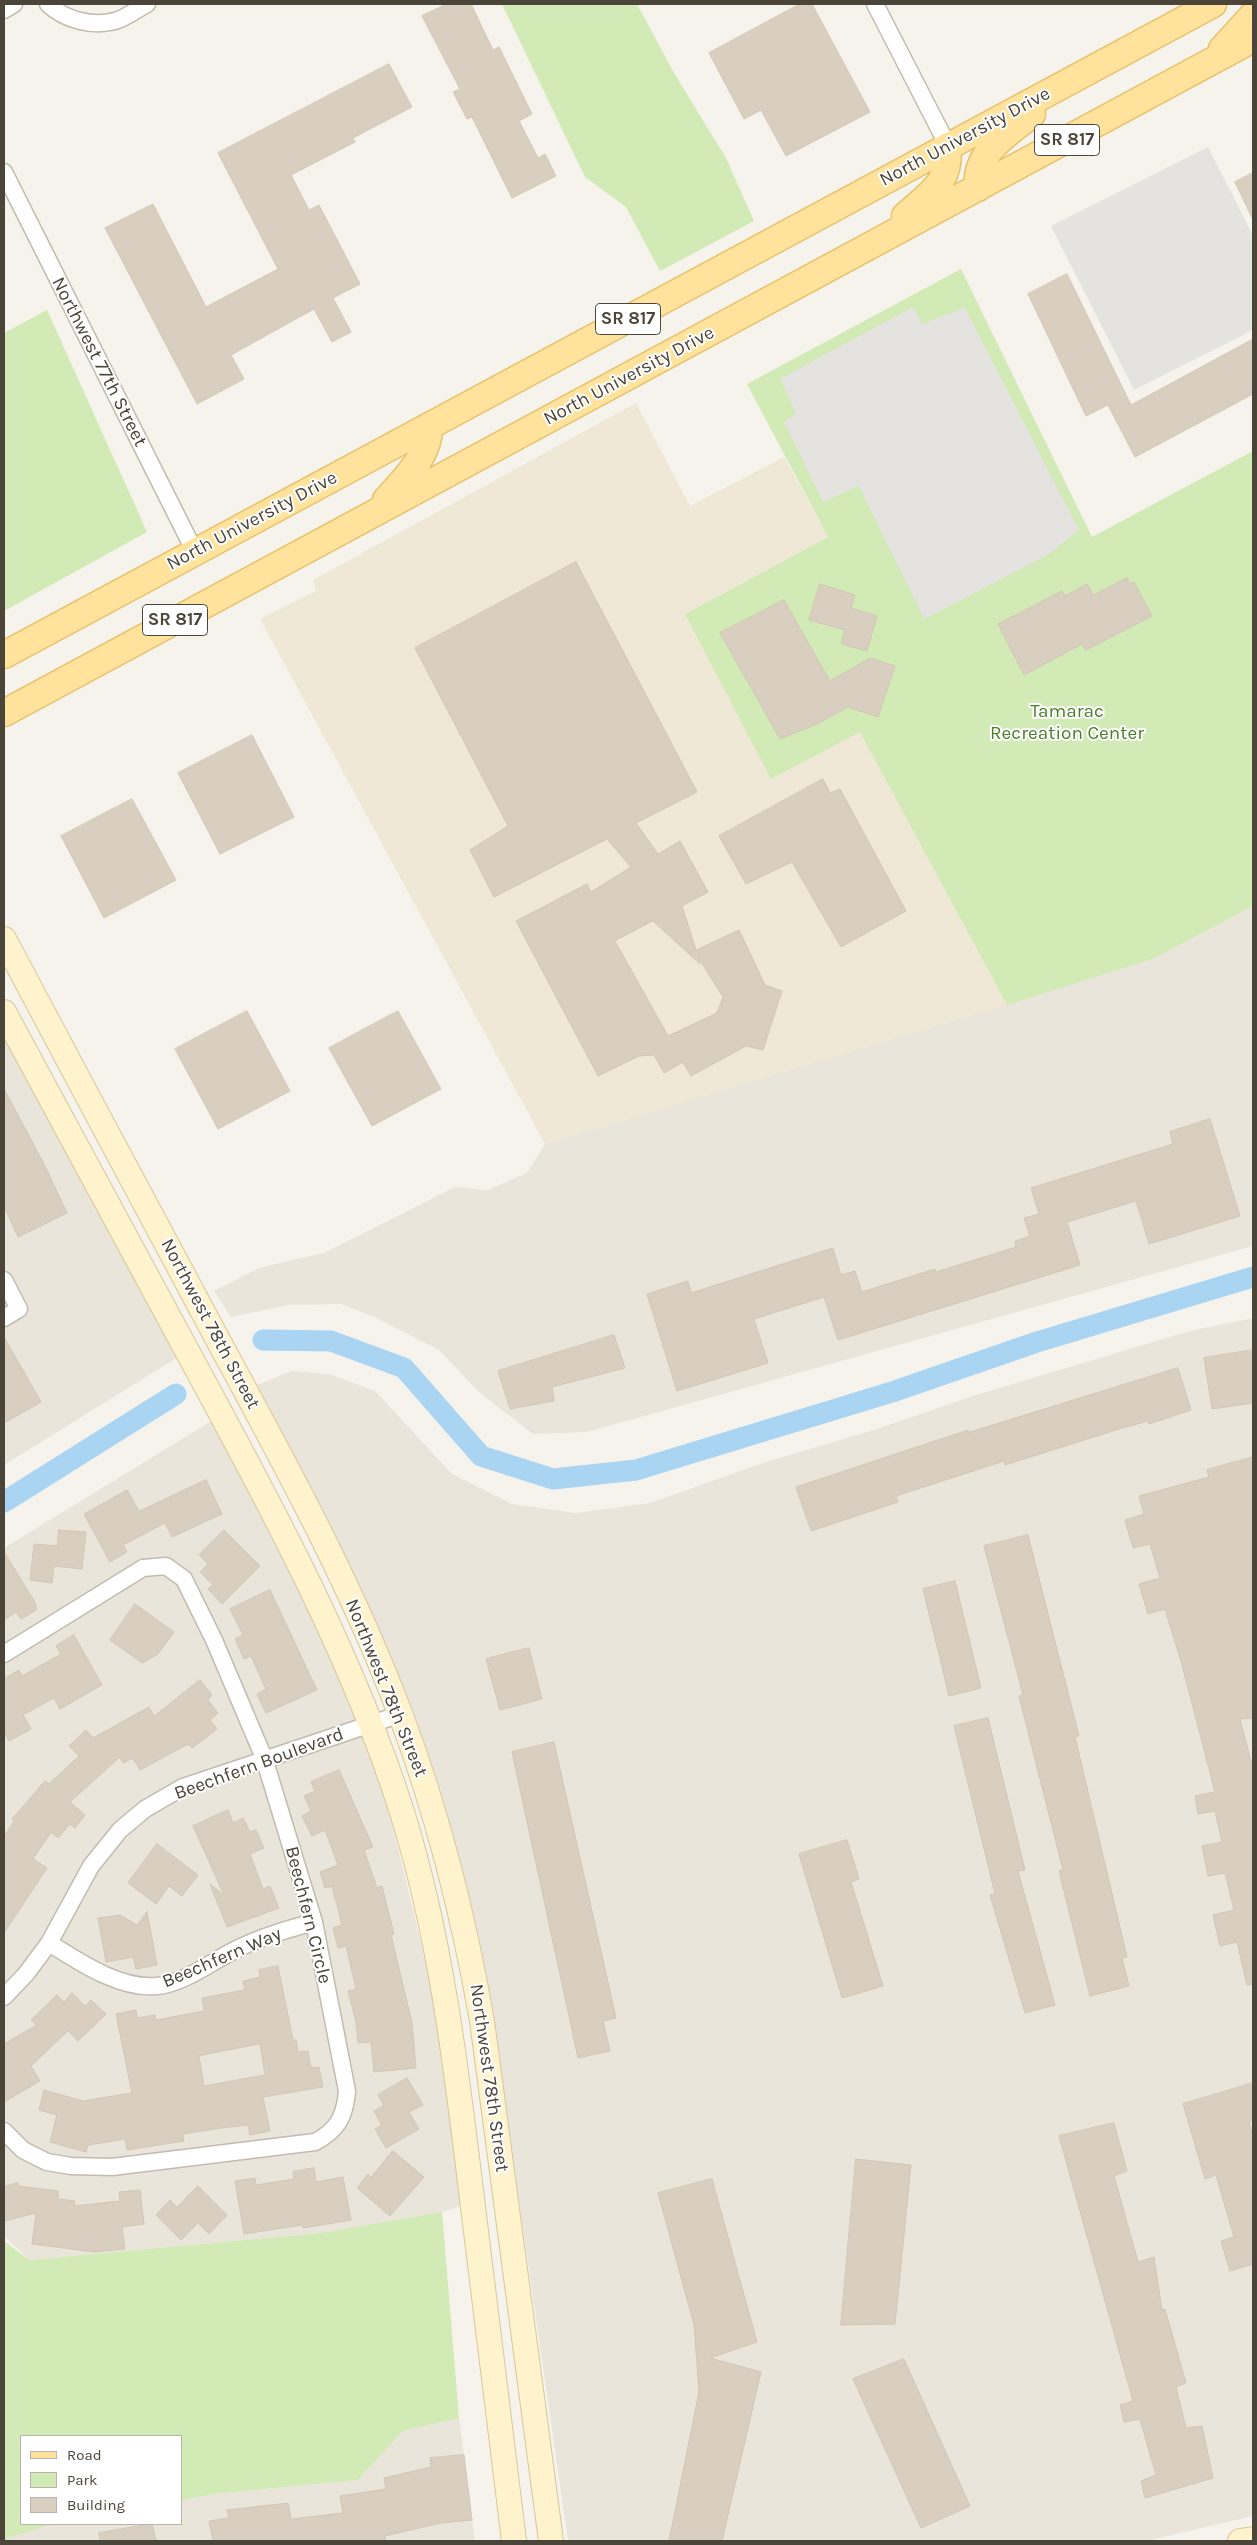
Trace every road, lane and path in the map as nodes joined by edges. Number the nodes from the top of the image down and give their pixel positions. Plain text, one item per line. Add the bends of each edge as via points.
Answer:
1 (14, 4) edge
2 (48, 4) edge
3 (147, 4) edge
4 (875, 4) edge
5 (1213, 4) edge
6 (4, 10) edge
7 (1253, 15) edge
8 (1253, 39) edge
9 (1208, 64) junction
10 (1079, 76) junction
11 (948, 146) junction
12 (4, 173) edge
13 (978, 188) junction
14 (877, 242) junction
15 (429, 426) junction
16 (376, 512) junction
17 (195, 552) junction
18 (4, 655) edge
19 (4, 712) edge
20 (4, 939) edge
21 (4, 1012) edge
22 (4, 1280) edge
23 (4, 1318) edge
24 (4, 1654) edge
25 (401, 1714) junction
26 (370, 1725) junction
27 (264, 1758) junction
28 (314, 1922) junction
29 (49, 1943) junction
30 (4, 1997) edge
31 (4, 2131) edge
32 (1253, 2539) edge
33 (514, 2541) edge
34 (551, 2541) edge
35 (1240, 2541) edge

1 - 6 street
2 - 3 street via 73,20 98,23 116,20
4 - 11 street
5 - 10 main road, North University Drive / SR 817
7 - 9 main road
8 - 9 main road, North University Drive / SR 817
9 - 13 main road, North University Drive / SR 817
10 - 11 main road, North University Drive / SR 817
10 - 13 main road via 989,150 978,169
11 - 14 main road via 949,162 942,181
11 - 15 main road, North University Drive / SR 817
12 - 17 street, Northwest 77th Street
13 - 14 main road, North University Drive / SR 817
14 - 16 main road, North University Drive / SR 817
15 - 16 main road via 429,439 416,466
15 - 17 main road, North University Drive / SR 817
16 - 19 main road, North University Drive / SR 817
17 - 18 main road, North University Drive / SR 817
20 - 25 street, Northwest 78th Street via 308,1510 359,1614
21 - 26 street, Northwest 78th Street via 282,1526 331,1630
22 - 23 street via 19,1309
24 - 27 street, Beechfern Circle via 143,1568 166,1566 184,1579
25 - 26 street, Beechfern Boulevard
25 - 34 street, Northwest 78th Street via 422,1774 467,1937 482,2021
26 - 27 street, Beechfern Boulevard
26 - 33 street, Northwest 78th Street via 402,1812 430,1917 446,2004
27 - 28 street, Beechfern Circle
27 - 29 street, Beechfern Boulevard via 183,1787 145,1809 120,1830 91,1866
28 - 29 street, Beechfern Way via 262,1937 178,1980 156,1986 106,1976
28 - 31 street, Beechfern Circle via 347,2092 346,2108 329,2135 315,2142 112,2167 48,2162 23,2150
29 - 30 street, Beechfern Boulevard
32 - 35 street

